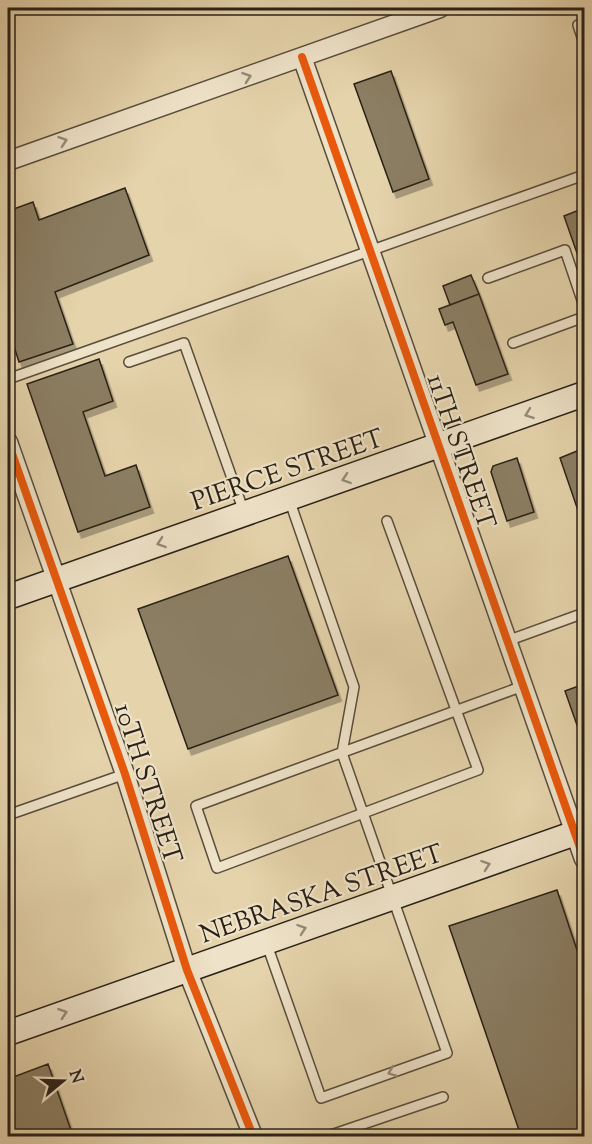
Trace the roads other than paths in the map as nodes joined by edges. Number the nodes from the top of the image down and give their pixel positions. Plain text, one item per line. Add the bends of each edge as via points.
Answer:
1 (440, 8) edge
2 (578, 25) dead end
3 (585, 43) edge
4 (302, 57) junction
5 (8, 161) edge
6 (585, 175) edge
7 (370, 252) junction
8 (488, 278) dead end
9 (585, 306) edge
10 (585, 317) edge
11 (513, 343) dead end
12 (129, 362) dead end
13 (8, 378) edge
14 (585, 394) edge
15 (8, 442) edge
16 (438, 447) junction
17 (289, 499) junction
18 (244, 514) junction
19 (387, 521) dead end
20 (56, 579) junction
21 (8, 597) edge
22 (585, 613) edge
23 (507, 640) junction
24 (523, 686) junction
25 (457, 710) junction
26 (342, 753) junction
27 (125, 774) junction
28 (363, 813) junction
29 (8, 815) edge
30 (580, 832) edge
31 (585, 859) edge
32 (394, 897) junction
33 (266, 942) junction
34 (187, 970) junction
35 (8, 1033) edge
36 (443, 1097) dead end
37 (253, 1137) edge
38 (328, 1137) edge

1 - 4 street
2 - 3 lane
5 -> 4 street
4 - 7 street, 11TH STREET
6 - 7 lane
7 - 13 lane
7 - 16 street, 11TH STREET
8 - 9 lane via 565,250
10 - 11 lane
12 - 18 lane via 184,343
14 -> 16 main road, PIERCE STREET
15 - 20 street, 10TH STREET
16 -> 17 main road, PIERCE STREET
16 - 23 street, 11TH STREET
17 - 18 main road, PIERCE STREET
17 - 26 lane via 354,687
18 -> 20 main road, PIERCE STREET
19 - 25 lane
20 - 21 main road, PIERCE STREET
20 - 27 street, 10TH STREET
22 - 23 lane
23 - 24 street, 11TH STREET
24 - 25 lane
24 - 30 street, 11TH STREET
25 - 26 lane
25 - 28 lane via 478,770
26 - 28 lane
26 - 28 lane via 196,806 217,868
27 - 29 lane
27 - 34 street, 10TH STREET
28 - 32 lane
30 - 31 street, 11TH STREET
32 -> 30 main road, NEBRASKA STREET
33 -> 32 main road, NEBRASKA STREET
32 -> 33 lane via 447,1053 321,1098
33 - 34 main road, NEBRASKA STREET
35 -> 34 main road, NEBRASKA STREET
34 - 37 street, 10TH STREET
36 - 38 lane

